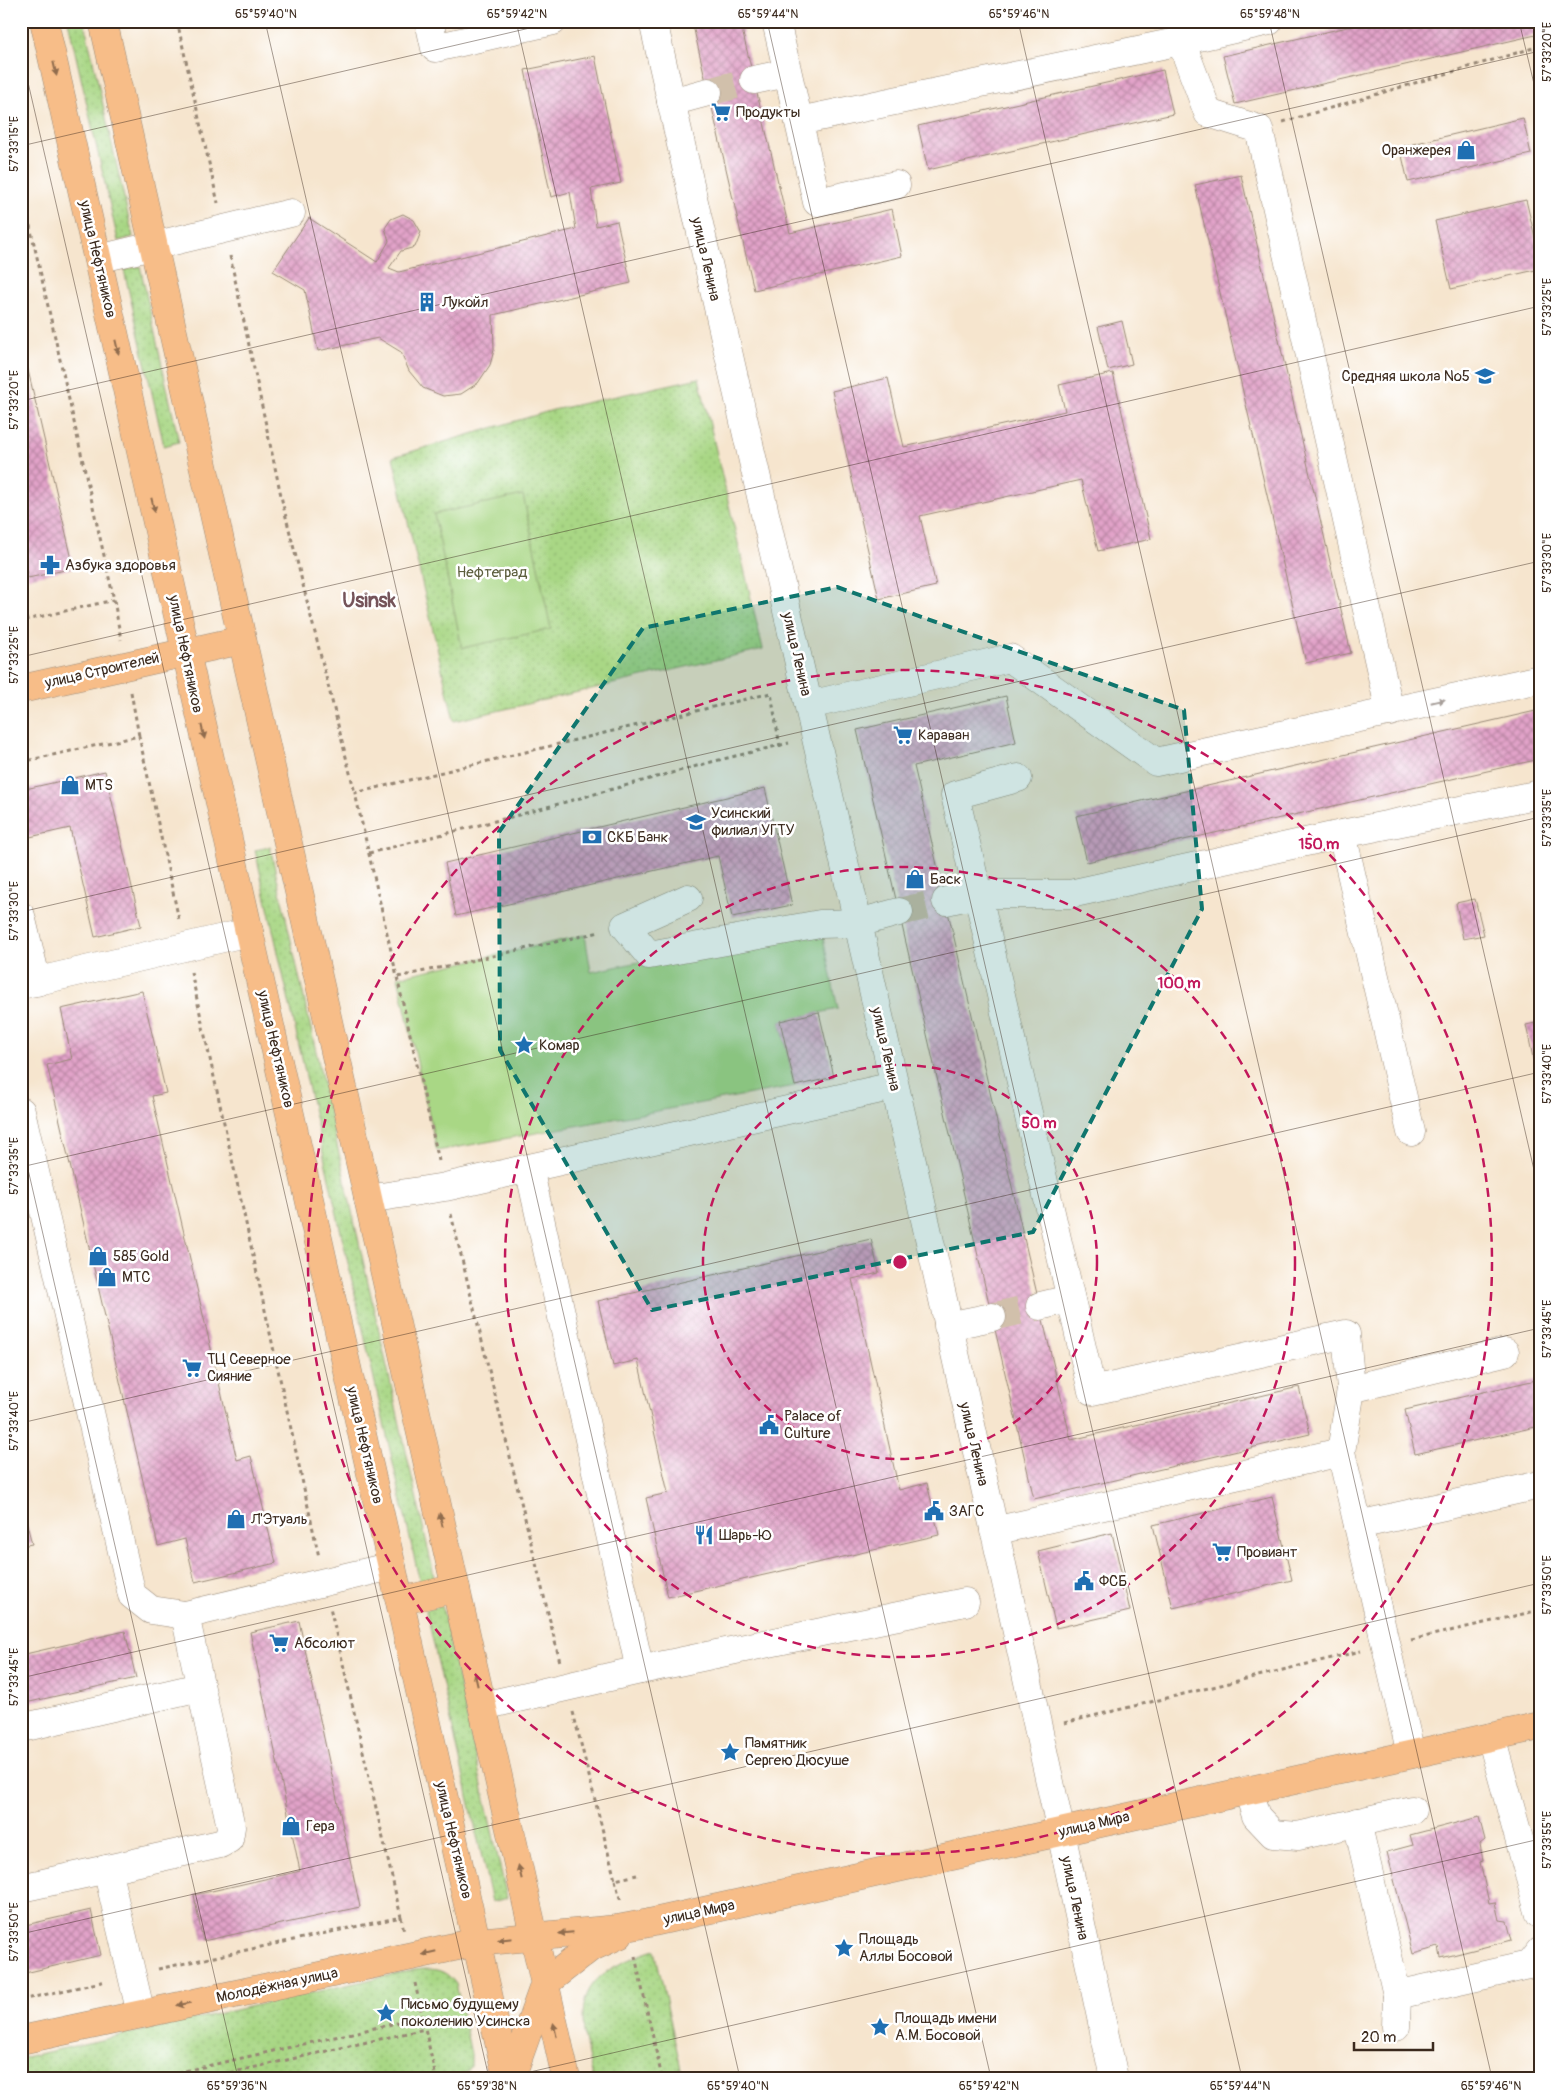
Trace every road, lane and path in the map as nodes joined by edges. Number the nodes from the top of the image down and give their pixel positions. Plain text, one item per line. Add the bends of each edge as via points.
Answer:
1 (44, 21) edge
2 (103, 21) edge
3 (177, 21) edge
4 (429, 21) edge
5 (553, 21) edge
6 (653, 21) edge
7 (776, 21) edge
8 (1270, 21) edge
9 (1231, 26) edge
10 (1180, 40) junction
11 (1540, 46) edge
12 (788, 73) junction
13 (754, 80) tunnel mouth
14 (708, 92) tunnel mouth
15 (671, 102) junction
16 (799, 120) junction
17 (1259, 129) junction
18 (896, 185) dead end
19 (21, 186) edge
20 (220, 211) dead end
21 (292, 213) dead end
22 (154, 246) junction
23 (228, 249) dead end
24 (98, 260) junction
25 (21, 621) edge
26 (242, 640) junction
27 (186, 652) junction
28 (1540, 679) edge
29 (21, 688) edge
30 (809, 704) junction
31 (1390, 712) junction
32 (21, 762) edge
33 (1018, 778) dead end
34 (355, 792) junction
35 (1540, 794) edge
36 (1342, 834) junction
37 (369, 853) junction
38 (977, 894) junction
39 (688, 898) dead end
40 (946, 901) tunnel mouth
41 (899, 912) tunnel mouth
42 (21, 916) edge
43 (858, 923) junction
44 (625, 926) junction
45 (249, 932) junction
46 (185, 948) junction
47 (398, 977) junction
48 (29, 984) edge
49 (894, 1086) junction
50 (21, 1111) edge
51 (1411, 1132) dead end
52 (529, 1168) junction
53 (444, 1187) junction
54 (368, 1199) junction
55 (1069, 1299) junction
56 (1040, 1306) tunnel mouth
57 (992, 1317) tunnel mouth
58 (948, 1326) junction
59 (1505, 1352) dead end
60 (1351, 1390) junction
61 (1342, 1452) junction
62 (1540, 1485) edge
63 (1358, 1525) junction
64 (994, 1531) junction
65 (392, 1566) junction
66 (324, 1580) junction
67 (456, 1588) junction
68 (400, 1601) junction
69 (965, 1602) dead end
70 (1540, 1610) edge
71 (185, 1615) junction
72 (1387, 1645) junction
73 (640, 1670) junction
74 (566, 1686) junction
75 (200, 1687) junction
76 (482, 1706) junction
77 (1060, 1714) dead end
78 (1540, 1726) edge
79 (21, 1728) edge
80 (1491, 1737) junction
81 (1411, 1754) junction
82 (1248, 1790) junction
83 (1412, 1810) dead end
84 (1358, 1822) junction
85 (1061, 1832) junction
86 (107, 1869) junction
87 (637, 1874) dead end
88 (615, 1880) junction
89 (21, 1888) edge
90 (1540, 1915) edge
91 (401, 1917) junction
92 (639, 1927) junction
93 (534, 1936) junction
94 (476, 1942) junction
95 (1540, 1950) edge
96 (410, 1957) junction
97 (132, 1975) junction
98 (545, 1983) junction
99 (1397, 1995) junction
100 (21, 2000) edge
101 (141, 2014) junction
102 (422, 2017) junction
103 (1396, 2027) dead end
104 (425, 2029) junction
105 (21, 2040) edge
106 (154, 2078) edge
107 (207, 2078) edge
108 (436, 2078) edge
109 (507, 2078) edge
110 (511, 2078) edge
111 (566, 2078) edge
112 (662, 2078) edge
113 (1114, 2078) edge

1 -> 24 main road, улица Нефтяников
2 - 22 main road
3 - 20 path
4 - 5 street via 434,48
6 - 15 street, улица Ленина
7 - 12 street
8 - 9 street
9 - 10 street
10 - 16 street
10 - 17 street via 1208,113
11 - 17 path
12 - 13 street
12 - 16 street
14 - 15 street
15 - 30 street, улица Ленина
16 - 18 street via 817,202
17 - 31 street
19 - 25 path via 114,600
21 - 22 street
22 - 24 street
22 - 26 main road
23 - 34 path via 283,505
24 -> 27 main road, улица Нефтяников
26 - 27 main road, улица Строителей
26 - 54 main road
27 - 29 main road, улица Строителей
27 -> 45 main road, улица Нефтяников
31 -> 28 street
30 - 31 street via 1010,658 1156,762
30 - 43 street, улица Ленина
32 - 46 path via 140,736
33 - 38 street via 954,794
34 - 37 path
34 - 37 path via 771,694 780,747 715,760
35 - 36 street
36 - 38 street via 1070,894
36 - 51 street
37 - 47 path
38 - 40 street
38 - 55 street
39 - 44 street
41 - 43 street
42 - 48 street
43 - 44 street via 820,924 649,955
43 - 49 street, улица Ленина
44 - 47 path
45 - 46 street
45 - 65 main road, улица Нефтяников
46 - 48 street
46 - 66 path
47 - 53 path
49 - 52 street
49 - 58 street, улица Ленина
50 - 71 street via 132,1595 151,1610
52 - 53 street
52 - 73 street
53 - 54 street
53 - 74 path
67 -> 54 main road
55 - 56 street
55 - 60 street via 1092,1391 1346,1334
57 - 58 street
58 - 64 street, улица Ленина
59 - 60 street
60 - 61 street
61 - 63 street
61 - 64 street
62 - 63 street
63 - 72 street
64 - 85 street, улица Ленина
65 - 66 street
65 - 68 main road, улица Нефтяников
66 - 71 street
66 - 91 path
67 - 68 main road
76 -> 67 main road
68 - 94 main road, улица Нефтяников
69 - 73 street
70 - 72 path
71 - 75 street
72 - 77 path via 1062,1723
72 - 81 street
73 - 74 street
74 - 76 street
74 - 88 path
75 - 79 street
75 - 86 street via 232,1827 229,1839 220,1844
93 -> 76 main road
78 - 80 main road, улица Мира
80 - 81 main road, улица Мира
80 - 90 street
81 - 82 main road, улица Мира
82 - 84 street via 1256,1816 1273,1834 1298,1836
82 - 85 main road, улица Мира
83 - 84 street
84 - 99 street
85 - 92 main road, улица Мира
85 - 113 street, улица Ленина
86 - 89 street
86 - 97 street
87 - 88 path
88 - 92 path
91 - 96 path
91 - 97 path
92 -> 93 main road, улица Мира
92 - 98 main road, улица Мира via 590,1948
92 - 112 path
93 -> 94 main road, Молодёжная улица
93 - 98 main road
94 -> 96 main road, Молодёжная улица
94 - 109 main road, улица Нефтяников
95 - 99 street via 1529,1965
96 -> 101 main road, Молодёжная улица
96 - 102 path
97 - 100 path
97 - 101 street
98 - 110 main road
111 -> 98 main road
99 - 103 street
101 - 105 main road, Молодёжная улица
102 - 104 path
102 - 106 path
104 - 107 path
104 - 108 path

